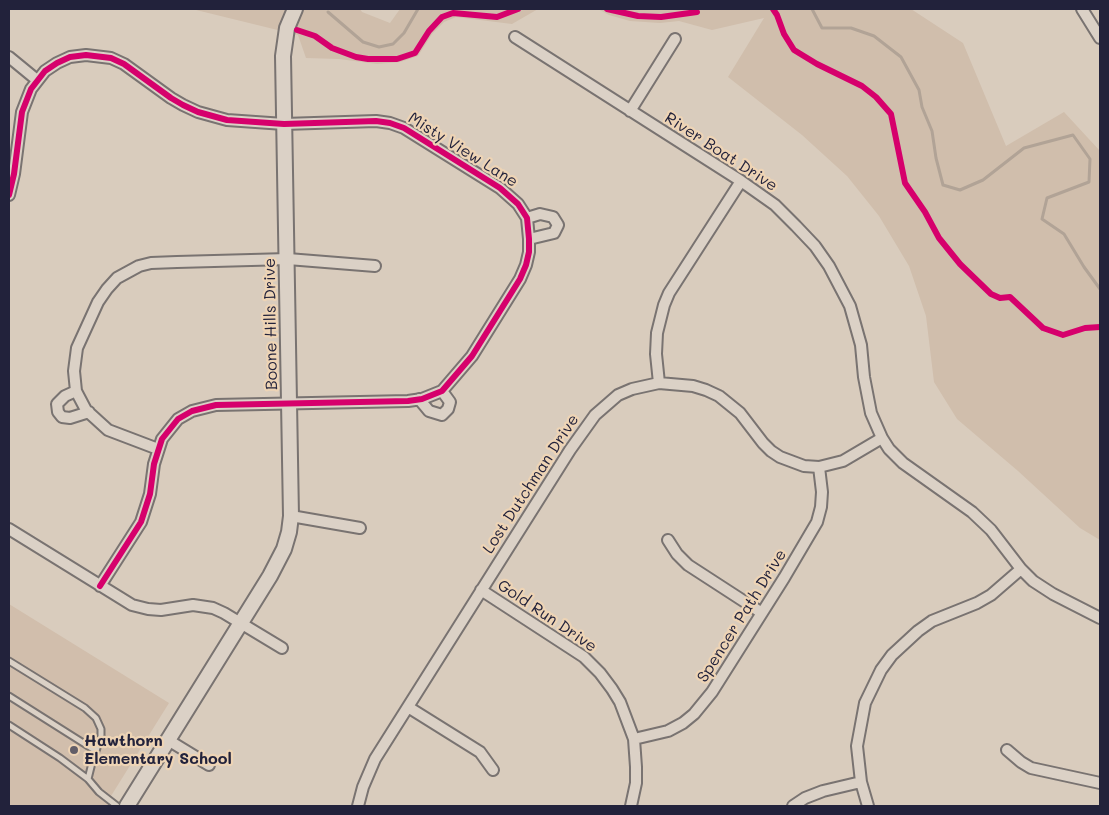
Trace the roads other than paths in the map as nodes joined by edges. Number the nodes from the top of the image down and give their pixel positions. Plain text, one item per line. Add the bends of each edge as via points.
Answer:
1 (295, 9) edge
2 (1082, 9) edge
3 (515, 37) dead end
4 (1100, 38) edge
5 (675, 39) dead end
6 (9, 57) edge
7 (37, 80) junction
8 (630, 111) junction
9 (284, 124) junction
10 (11, 173) edge
11 (741, 181) junction
12 (9, 195) edge
13 (527, 218) junction
14 (529, 238) junction
15 (288, 260) junction
16 (375, 266) dead end
17 (659, 383) junction
18 (442, 390) junction
19 (76, 391) junction
20 (419, 399) junction
21 (289, 402) junction
22 (89, 412) junction
23 (882, 438) junction
24 (158, 449) junction
25 (819, 467) junction
26 (291, 516) junction
27 (360, 528) dead end
28 (9, 529) edge
29 (668, 540) dead end
30 (1021, 569) junction
31 (100, 586) junction
32 (482, 590) junction
33 (762, 613) junction
34 (1100, 618) edge
35 (241, 623) junction
36 (282, 648) dead end
37 (9, 661) edge
38 (9, 696) edge
39 (408, 707) junction
40 (9, 725) edge
41 (634, 739) junction
42 (168, 740) junction
43 (1007, 750) dead end
44 (96, 751) junction
45 (209, 765) dead end
46 (493, 770) dead end
47 (88, 779) junction
48 (861, 782) junction
49 (1100, 783) edge
50 (117, 806) edge
51 (127, 806) edge
52 (358, 806) edge
53 (631, 806) edge
54 (793, 806) edge
55 (868, 806) edge

1 - 9 street, Boone Hills Drive via 287,28 284,56
2 - 4 street
3 - 8 street, River Boat Drive
5 - 8 street
6 - 7 street
7 - 9 street, Misty View Lane via 64,60 98,55 124,64 171,98 198,112 227,120
7 - 10 street via 22,112
8 - 11 street, River Boat Drive
9 - 13 street, Misty View Lane via 376,121 404,128 500,188 518,204
9 - 15 street, Boone Hills Drive
10 - 12 street
11 - 17 street via 664,305 657,333
11 - 23 street, River Boat Drive via 775,206 815,246 843,290 857,326 871,414
13 - 14 street
13 - 14 street via 540,214 553,217 558,225 554,233
14 - 18 street via 529,252 520,279 472,356
15 - 16 street
15 - 19 street via 151,263 138,266 117,278 98,302 77,348
15 - 21 street, Boone Hills Drive
17 - 25 street, Lost Dutchman Drive via 693,386 719,396 740,413 771,451 792,463
17 - 32 street, Lost Dutchman Drive via 632,389 595,414
18 - 20 street
18 - 20 street via 450,402 442,415 429,411
19 - 22 street
19 - 22 street via 57,404 58,412 62,417 70,418
20 - 21 street
21 - 24 street via 202,407 178,419 162,438
21 - 26 street, Boone Hills Drive
22 - 24 street via 108,430
23 - 25 street, Lost Dutchman Drive via 843,461
23 - 30 street, River Boat Drive via 903,463 972,512 991,530
24 - 31 street via 141,522
25 - 33 street, Spencer Path Drive via 822,492 817,522
26 - 27 street
26 - 35 street, Boone Hills Drive via 278,562
28 - 31 street
29 - 33 street via 688,565
30 - 34 street, River Boat Drive via 1053,594
30 - 48 street via 991,595 932,621 892,655 865,703 857,746
31 - 35 street via 121,600 140,607 161,610 204,606
32 - 39 street, Lost Dutchman Drive
32 - 41 street, Gold Run Drive via 584,657 620,702
33 - 41 street, Spencer Path Drive via 712,692 694,714 668,731
35 - 36 street
35 - 42 street, Boone Hills Drive
37 - 44 lane via 96,718 101,737
38 - 44 lane
39 - 46 street via 480,752
39 - 52 street, Lost Dutchman Drive via 368,774
40 - 47 lane
41 - 53 street, Gold Run Drive via 636,783
42 - 45 street
42 - 51 street, Boone Hills Drive
43 - 49 street via 1031,768
44 - 47 lane
47 - 50 lane
48 - 54 street via 823,791
48 - 55 street

